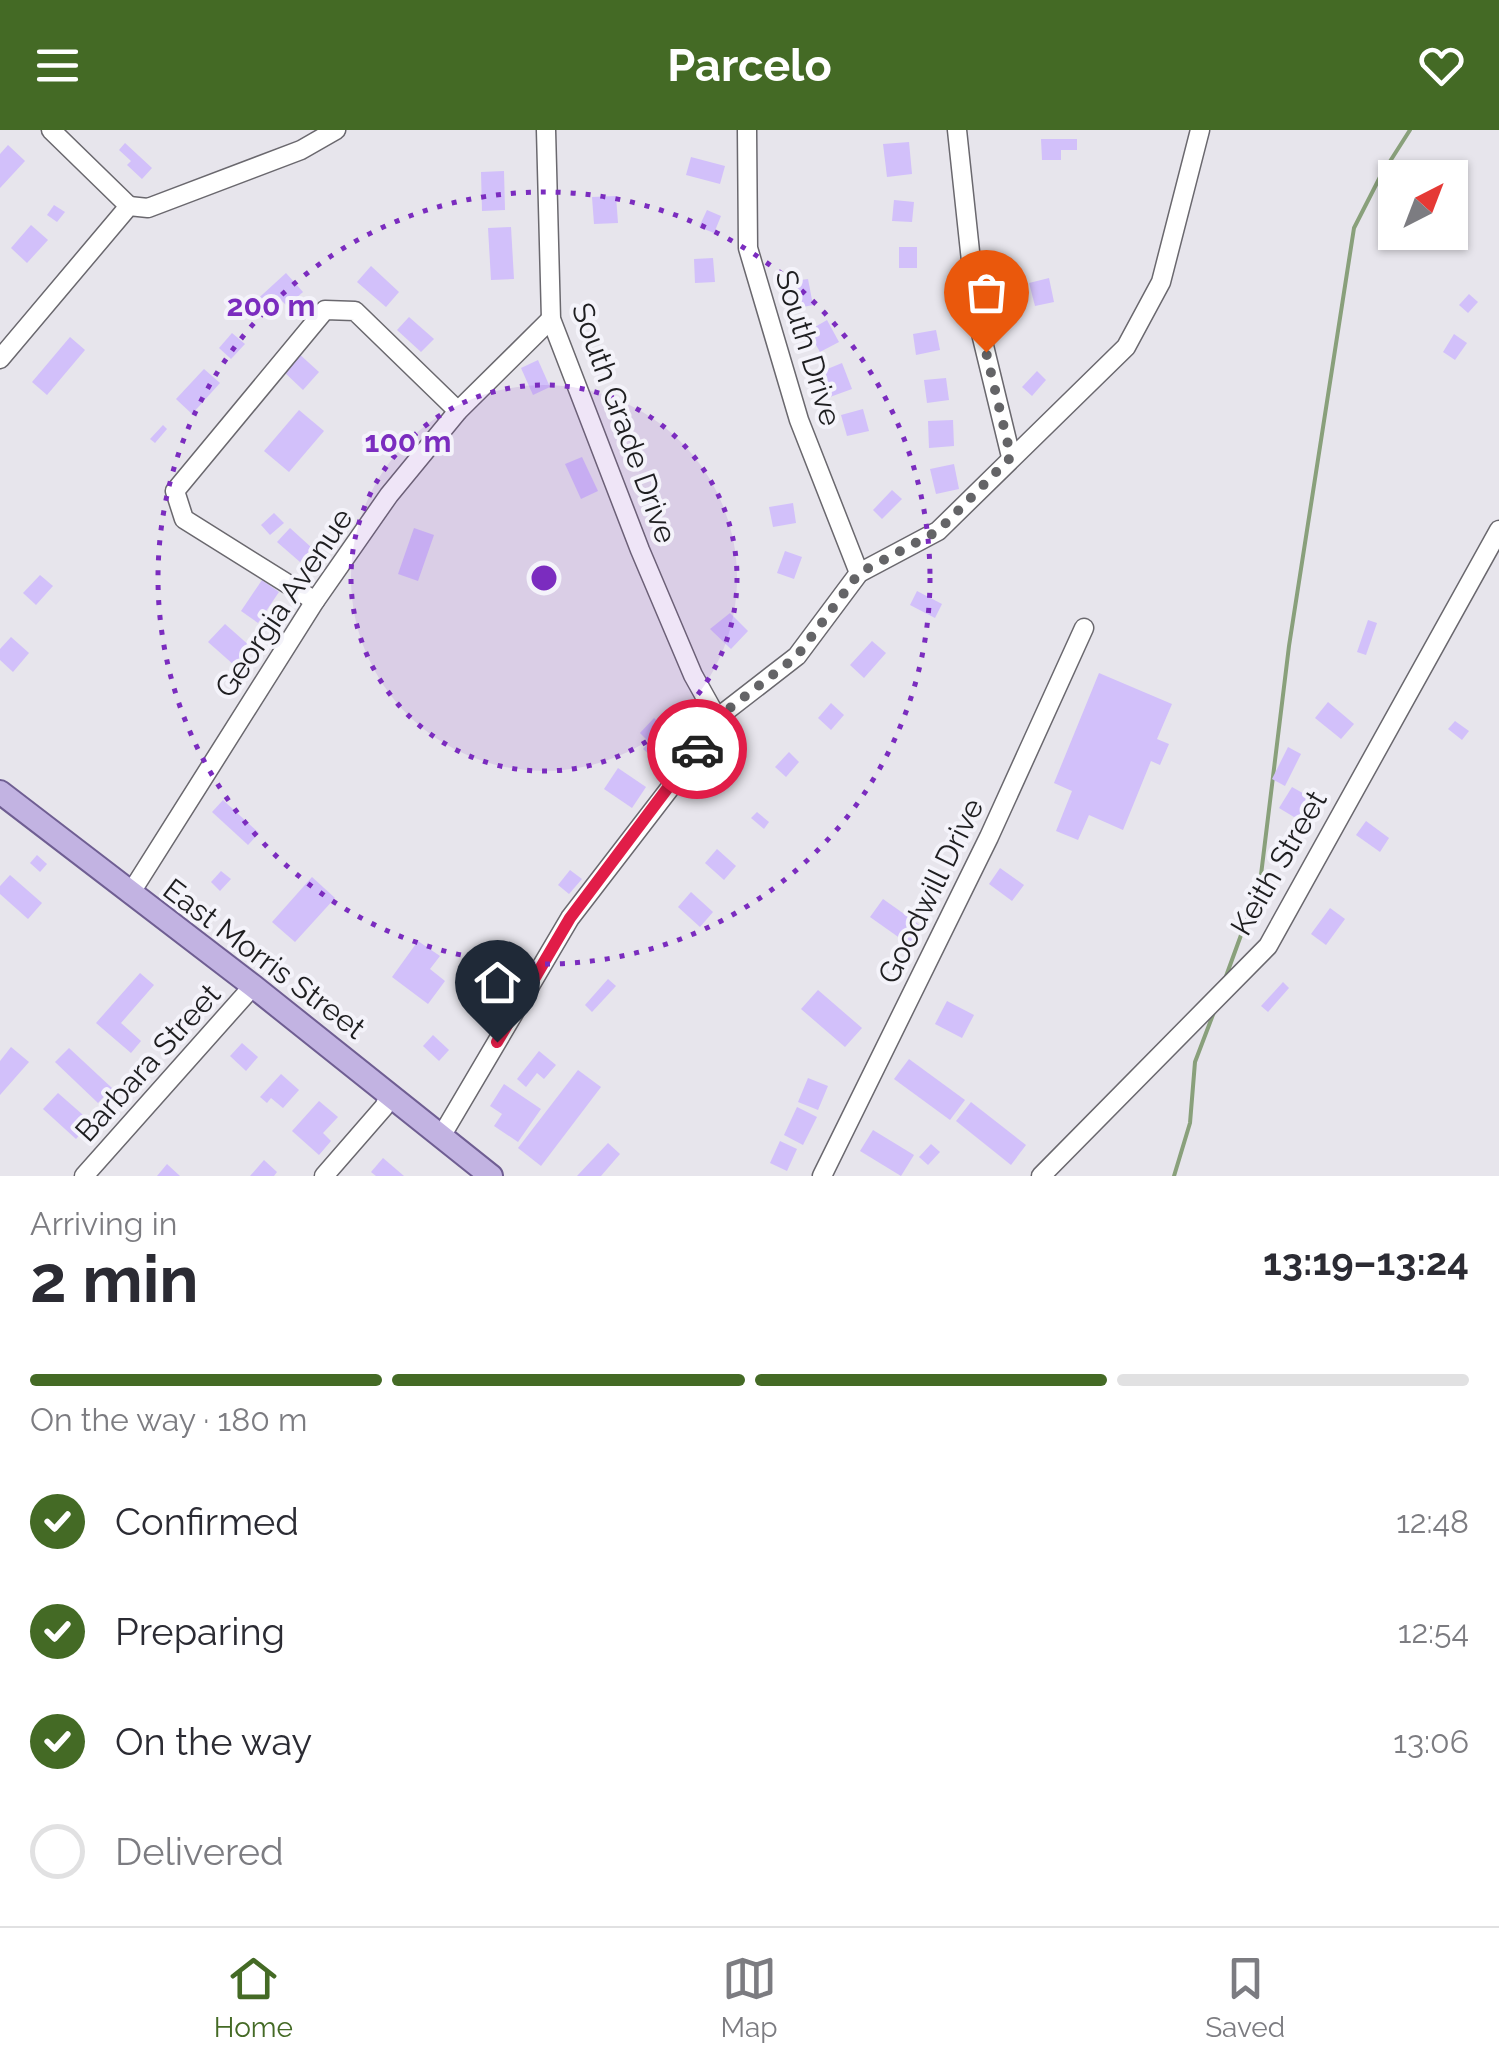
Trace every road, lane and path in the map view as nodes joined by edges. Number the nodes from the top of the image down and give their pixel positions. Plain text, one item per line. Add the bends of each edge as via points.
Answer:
1 (51, 130) edge
2 (336, 130) edge
3 (546, 130) edge
4 (747, 130) edge
5 (957, 130) edge
6 (1200, 130) edge
7 (129, 206) junction
8 (551, 320) junction
9 (0, 360) edge
10 (458, 410) junction
11 (1011, 457) junction
12 (1499, 530) edge
13 (859, 573) junction
14 (315, 600) junction
15 (1084, 628) dead end
16 (717, 718) junction
17 (0, 792) edge
18 (130, 894) junction
19 (253, 986) junction
20 (390, 1094) junction
21 (442, 1135) junction
22 (84, 1176) edge
23 (324, 1176) edge
24 (491, 1176) edge
25 (822, 1176) edge
26 (1042, 1176) edge

1 - 7 street
2 - 7 street via 301,150 148,208
3 - 8 street, South Grade Drive
4 - 13 street, South Drive via 748,248 800,420
5 - 11 street via 977,317
6 - 11 street via 1161,282 1126,347
7 - 9 street
8 - 10 street, Georgia Avenue
8 - 16 street, South Grade Drive via 640,550
10 - 14 street, Georgia Avenue
10 - 14 street via 355,310 324,310 175,491 184,519
11 - 13 street via 938,531
12 - 26 street, Keith Street via 1268,946
13 - 16 street via 797,656
14 - 18 street, Georgia Avenue
15 - 25 street, Goodwill Drive
16 - 21 street via 570,918
17 - 18 main road, East Morris Street
18 - 19 main road, East Morris Street
19 - 20 main road, East Morris Street
19 - 22 street, Barbara Street
20 - 21 main road, East Morris Street
20 - 23 street
21 - 24 main road, East Morris Street

